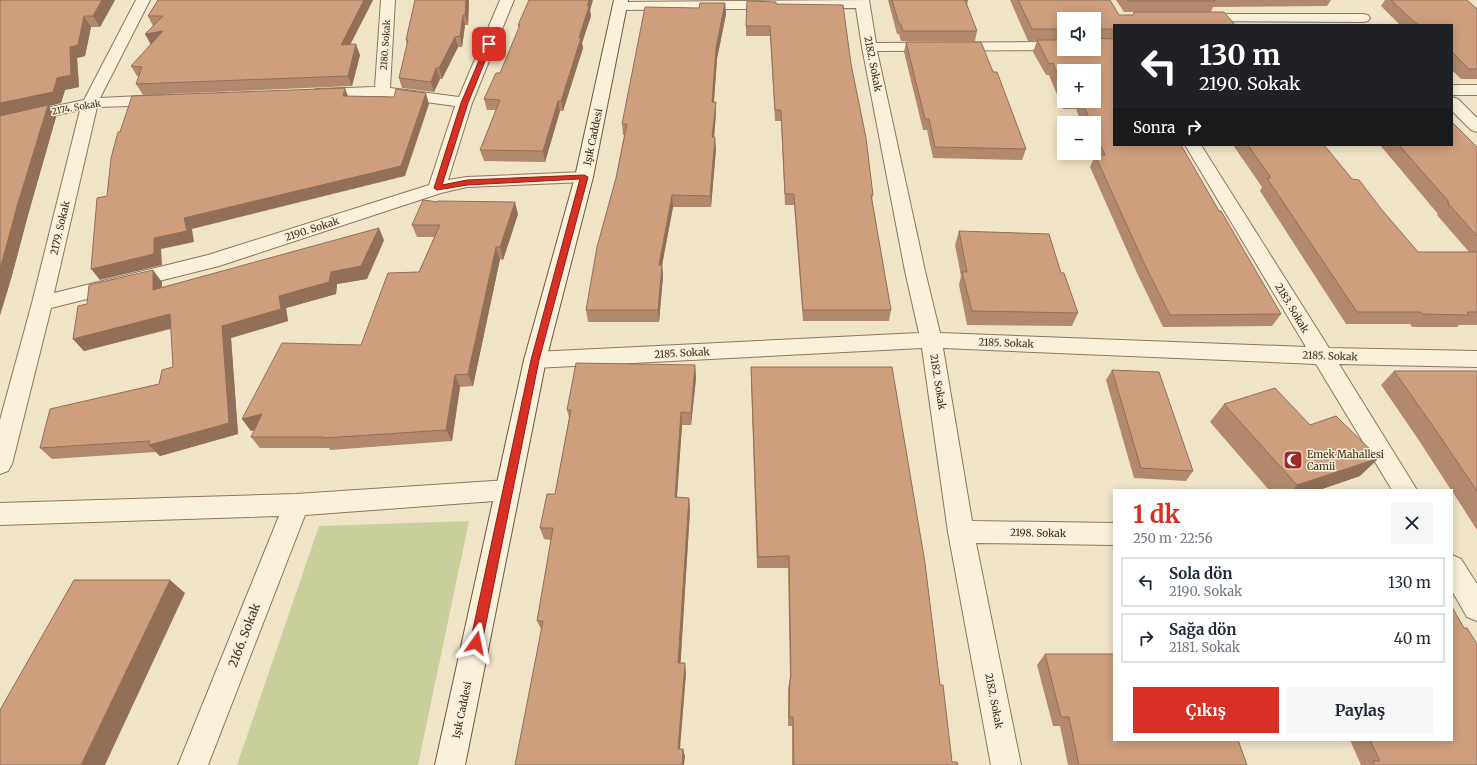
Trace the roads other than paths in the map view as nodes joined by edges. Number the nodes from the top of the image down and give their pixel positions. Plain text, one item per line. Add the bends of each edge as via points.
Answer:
1 (143, 0) edge
2 (388, 0) edge
3 (507, 0) edge
4 (862, 2) edge
5 (620, 3) edge
6 (1355, 6) dead end
7 (1189, 18) edge
8 (1366, 22) edge
9 (1057, 46) edge
10 (869, 47) junction
11 (1453, 90) edge
12 (1477, 90) edge
13 (382, 91) junction
14 (303, 94) edge
15 (177, 99) edge
16 (90, 103) junction
17 (464, 103) junction
18 (1453, 103) edge
19 (0, 123) edge
20 (1477, 127) edge
21 (1194, 146) edge
22 (584, 177) junction
23 (437, 188) junction
24 (42, 303) junction
25 (931, 340) junction
26 (1321, 356) junction
27 (535, 360) junction
28 (1477, 360) edge
29 (0, 464) edge
30 (1404, 489) edge
31 (508, 490) junction
32 (296, 505) junction
33 (0, 514) edge
34 (962, 532) junction
35 (1113, 534) edge
36 (1453, 569) edge
37 (1477, 608) edge
38 (193, 765) edge
39 (450, 765) edge
40 (1006, 765) edge

1 - 16 street, 2179. Sokak
2 - 13 street, 2180. Sokak
3 - 17 street
4 - 5 street
4 - 10 street, 2182. Sokak
5 - 22 street, Işık Caddesi
6 - 8 street
7 - 8 street
9 - 10 street
10 - 25 street, 2182. Sokak
11 - 12 street
13 - 14 street
13 - 17 street
15 - 16 street, 2174. Sokak
16 - 19 street, 2174. Sokak
16 - 24 street, 2179. Sokak
17 - 23 street
18 - 20 street
21 - 26 street, 2183. Sokak
22 - 23 street, 2190. Sokak via 467,182
22 - 27 street, Işık Caddesi
23 - 24 street, 2190. Sokak via 212,261
24 - 29 street, 2179. Sokak
25 - 26 street, 2185. Sokak
25 - 27 street, 2185. Sokak
25 - 34 street, 2182. Sokak
26 - 28 street, 2185. Sokak
26 - 30 street, 2183. Sokak
27 - 31 street, Işık Caddesi
31 - 32 street
31 - 39 street, Işık Caddesi
32 - 33 street
32 - 38 street, 2166. Sokak
34 - 35 street, 2198. Sokak
34 - 40 street, 2182. Sokak
36 - 37 street

